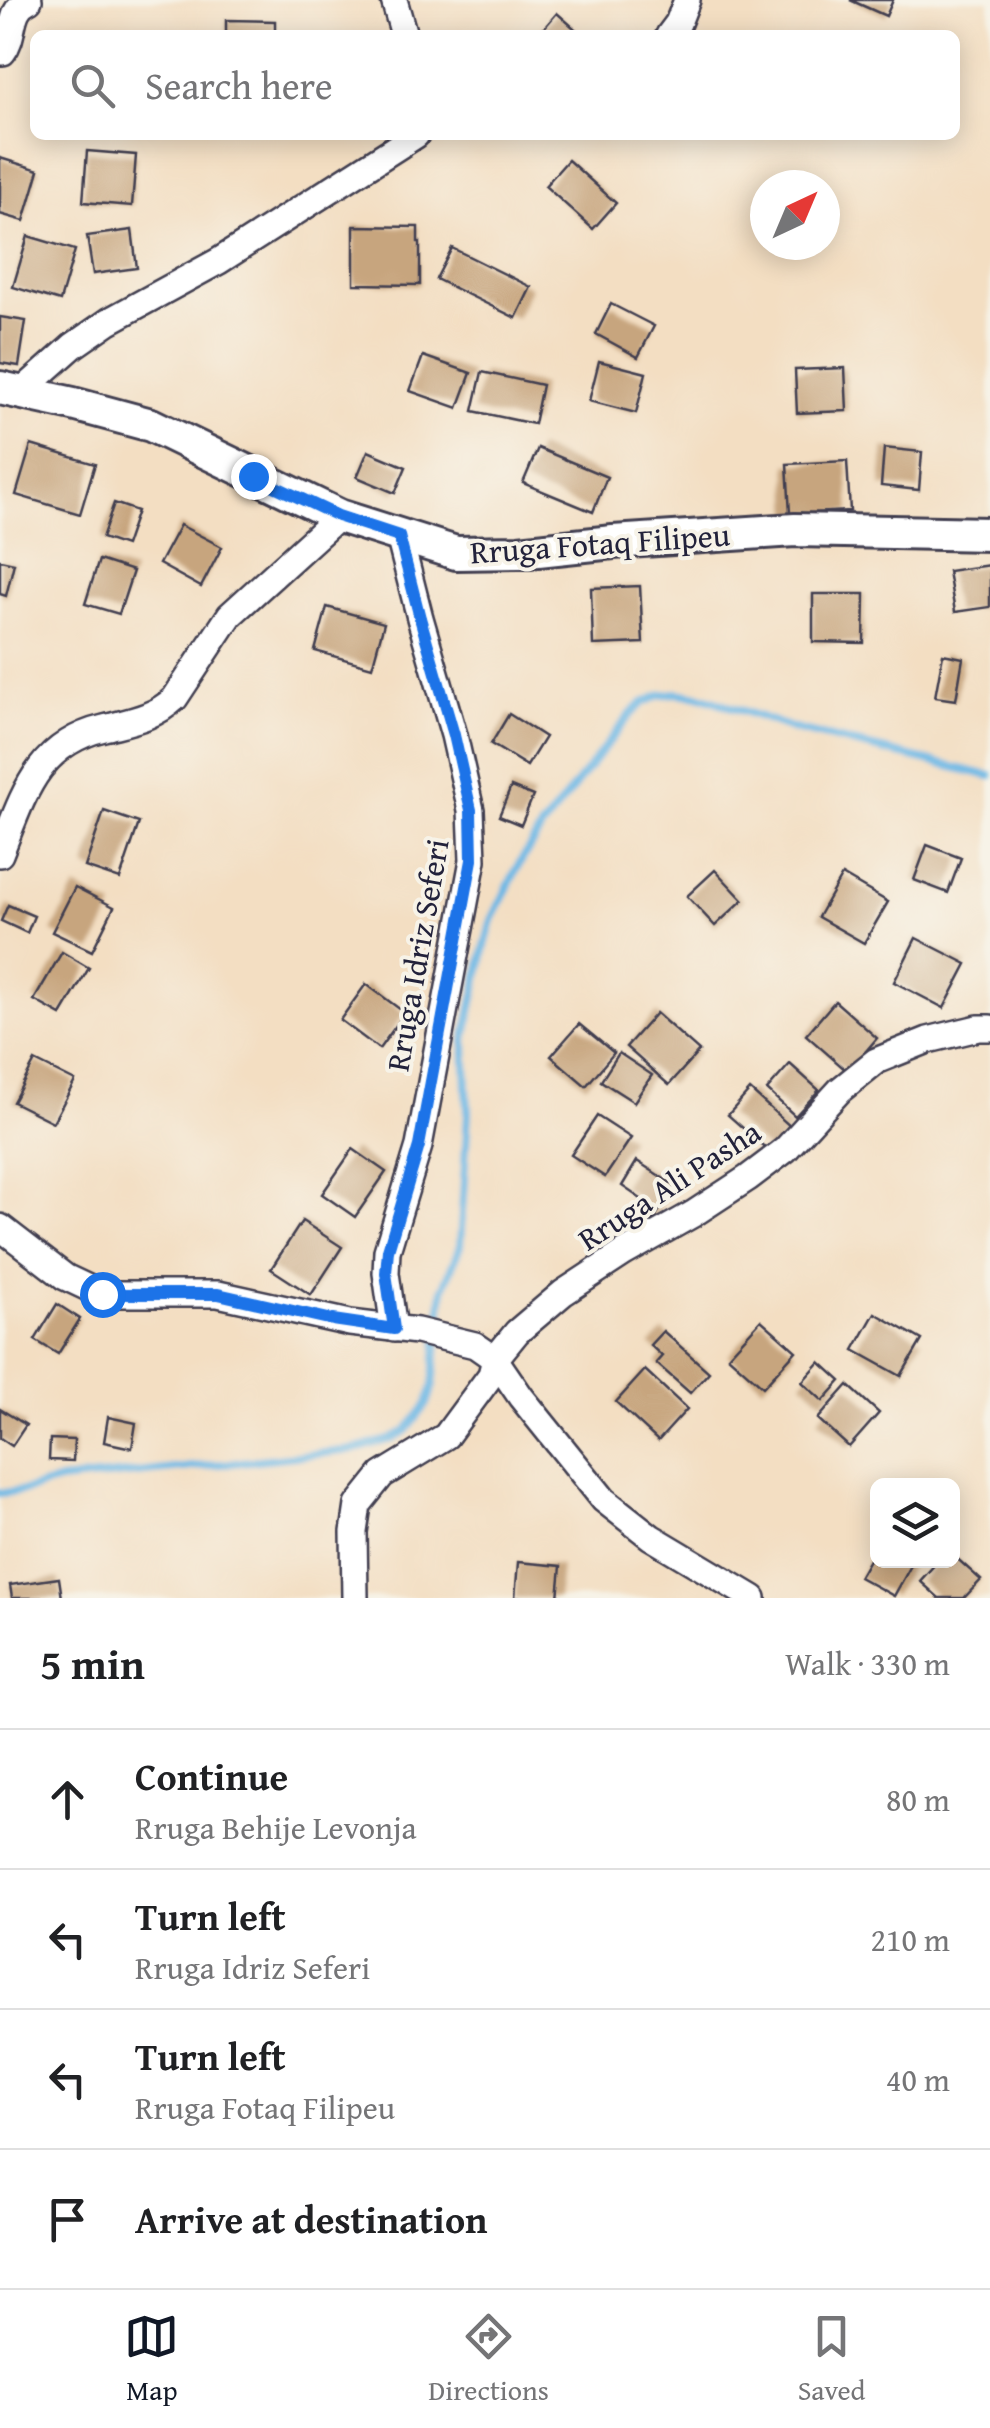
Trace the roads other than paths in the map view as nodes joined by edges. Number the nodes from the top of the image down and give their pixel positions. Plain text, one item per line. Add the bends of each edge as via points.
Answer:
1 (29, 0) edge
2 (394, 0) edge
3 (687, 0) edge
4 (403, 30) edge
5 (673, 30) edge
6 (0, 52) edge
7 (408, 140) edge
8 (10, 390) edge
9 (338, 516) junction
10 (990, 534) edge
11 (399, 536) junction
12 (0, 854) edge
13 (990, 1028) edge
14 (0, 1227) edge
15 (394, 1329) junction
16 (485, 1352) junction
17 (356, 1598) edge
18 (753, 1598) edge

1 - 6 street via 16,10 10,42
2 - 4 street
3 - 5 street
7 - 8 street via 219,261 109,321
8 - 9 main road, Rruga Fotaq Filipeu via 150,426
9 - 11 main road, Rruga Fotaq Filipeu
9 - 12 street via 230,615 164,708 74,736 49,756 27,787
10 - 11 main road, Rruga Fotaq Filipeu via 795,530 456,553
11 - 15 street, Rruga Idriz Seferi via 471,810 472,860 419,1146 388,1250
13 - 16 street, Rruga Ali Pasha via 928,1040 876,1062 748,1178 624,1253
14 - 15 street via 64,1277 102,1294 218,1294
15 - 16 street
16 - 17 street, Rruga Ali Pasha via 490,1375 446,1436 382,1475 358,1505
16 - 18 street via 604,1500 651,1537

